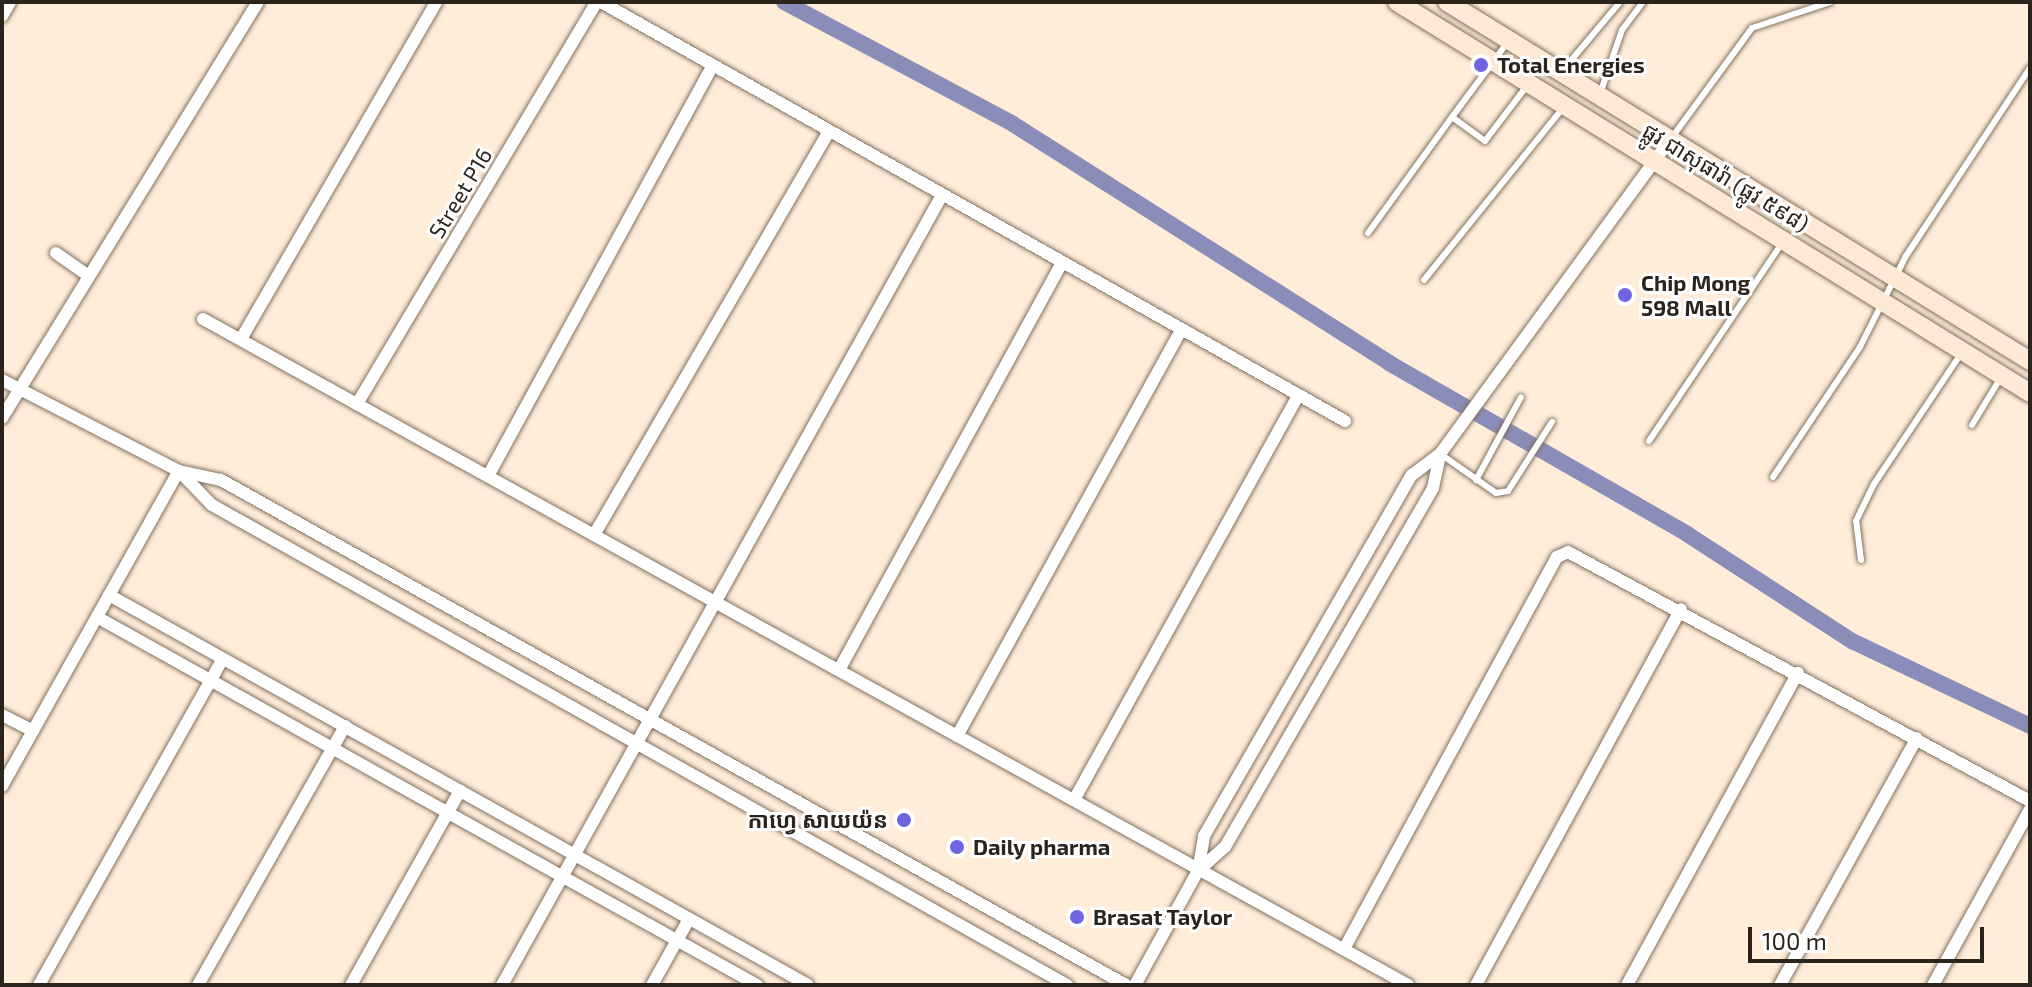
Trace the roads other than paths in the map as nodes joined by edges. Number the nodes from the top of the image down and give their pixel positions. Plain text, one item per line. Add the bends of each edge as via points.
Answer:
1 (10, 2) edge
2 (258, 2) edge
3 (436, 2) edge
4 (599, 2) edge
5 (1397, 2) edge
6 (1448, 2) edge
7 (1620, 2) edge
8 (1643, 2) edge
9 (1830, 2) edge
10 (1635, 13) junction
11 (2, 16) edge
12 (1432, 24) junction
13 (1510, 40) junction
14 (1493, 63) junction
15 (712, 67) junction
16 (2030, 68) edge
17 (1561, 72) junction
18 (1528, 84) junction
19 (1600, 96) junction
20 (1564, 106) junction
21 (1452, 117) junction
22 (828, 133) junction
23 (1670, 140) junction
24 (1656, 162) junction
25 (941, 197) junction
26 (1368, 233) dead end
27 (1784, 240) junction
28 (56, 253) dead end
29 (1061, 264) junction
30 (88, 275) junction
31 (1894, 278) junction
32 (1424, 280) dead end
33 (1884, 303) junction
34 (203, 319) dead end
35 (1181, 331) junction
36 (241, 339) junction
37 (1962, 352) junction
38 (2030, 361) edge
39 (2002, 376) junction
40 (2, 380) edge
41 (20, 387) junction
42 (2030, 393) edge
43 (1298, 396) junction
44 (1521, 397) dead end
45 (357, 404) junction
46 (2, 418) edge
47 (1345, 421) dead end
48 (1552, 422) dead end
49 (1972, 425) dead end
50 (1649, 441) dead end
51 (1440, 454) junction
52 (179, 471) junction
53 (488, 476) junction
54 (1773, 477) dead end
55 (1476, 480) junction
56 (271, 508) junction
57 (1380, 531) junction
58 (259, 532) junction
59 (594, 535) junction
60 (1402, 543) junction
61 (1861, 560) dead end
62 (109, 595) junction
63 (426, 595) junction
64 (716, 603) junction
65 (1681, 609) junction
66 (97, 617) junction
67 (414, 619) junction
68 (1322, 632) junction
69 (1343, 644) junction
70 (223, 659) junction
71 (839, 670) junction
72 (1798, 673) junction
73 (577, 678) junction
74 (212, 680) junction
75 (562, 702) junction
76 (2, 715) edge
77 (652, 721) junction
78 (345, 726) junction
79 (33, 731) junction
80 (957, 736) junction
81 (1917, 738) junction
82 (639, 745) junction
83 (332, 748) junction
84 (737, 768) junction
85 (2, 786) edge
86 (460, 791) junction
87 (723, 792) junction
88 (1074, 800) junction
89 (2030, 801) edge
90 (2030, 809) edge
91 (448, 812) junction
92 (576, 855) junction
93 (900, 859) junction
94 (1198, 871) junction
95 (564, 876) junction
96 (886, 883) junction
97 (689, 919) junction
98 (677, 940) junction
99 (1054, 945) junction
100 (1344, 949) junction
101 (1040, 969) junction
102 (39, 985) edge
103 (198, 985) edge
104 (351, 985) edge
105 (502, 985) edge
106 (652, 985) edge
107 (757, 985) edge
108 (808, 985) edge
109 (1067, 985) edge
110 (1126, 985) edge
111 (1135, 985) edge
112 (1408, 985) edge
113 (1476, 985) edge
114 (1627, 985) edge
115 (1780, 985) edge
116 (1933, 985) edge

1 - 11 street
2 - 30 street
3 - 36 street
4 - 15 street
4 - 45 street, Street P16
5 - 12 main road, ផ្លូវ ជាសុផារ៉ា (ផ្លូវ ៥៩៨)
6 - 12 lane
6 - 13 main road, ផ្លូវ ជាសុផារ៉ា (ផ្លូវ ៥៩៨)
7 - 10 lane
7 - 17 lane
8 - 10 lane
9 - 23 lane via 1752,28
10 - 19 lane via 1605,69
12 - 14 main road, ផ្លូវ ជាសុផារ៉ា (ផ្លូវ ៥៩៨)
13 - 14 lane
13 - 17 main road, ផ្លូវ ជាសុផារ៉ា (ផ្លូវ ៥៩៨)
14 - 18 main road, ផ្លូវ ជាសុផារ៉ា (ផ្លូវ ៥៩៨)
14 - 21 lane
15 - 22 street
15 - 53 street
16 - 31 lane
17 - 19 main road, ផ្លូវ ជាសុផារ៉ា (ផ្លូវ ៥៩៨)
18 - 20 main road, ផ្លូវ ជាសុផារ៉ា (ផ្លូវ ៥៩៨)
18 - 21 lane via 1485,141
19 - 23 main road, ផ្លូវ ជាសុផារ៉ា (ផ្លូវ ៥៩៨)
20 - 24 main road, ផ្លូវ ជាសុផារ៉ា (ផ្លូវ ៥៩៨)
20 - 32 lane
21 - 26 lane
22 - 25 street
22 - 59 street
23 - 24 street
23 - 31 main road, ផ្លូវ ជាសុផារ៉ា (ផ្លូវ ៥៩៨)
24 - 27 main road, ផ្លូវ ជាសុផារ៉ា (ផ្លូវ ៥៩៨)
24 - 51 street via 1486,384
25 - 29 street
25 - 64 street
27 - 33 main road, ផ្លូវ ជាសុផារ៉ា (ផ្លូវ ៥៩៨)
27 - 50 lane
28 - 30 street
29 - 35 street
29 - 71 street
30 - 41 street
31 - 33 lane
31 - 38 main road, ផ្លូវ ជាសុផារ៉ា (ផ្លូវ ៥៩៨)
33 - 37 main road, ផ្លូវ ជាសុផារ៉ា (ផ្លូវ ៥៩៨)
33 - 54 lane
34 - 36 street
35 - 43 street
35 - 80 street
36 - 45 street
37 - 39 main road, ផ្លូវ ជាសុផារ៉ា (ផ្លូវ ៥៩៨)
37 - 61 lane via 1874,484 1856,521
39 - 42 main road, ផ្លូវ ជាសុផារ៉ា (ផ្លូវ ៥៩៨)
39 - 49 lane
40 - 41 street
41 - 46 street
41 - 52 street
43 - 47 street
43 - 88 street
44 - 55 lane
45 - 53 street
48 - 55 lane via 1508,491 1496,493
51 - 55 lane
51 - 57 street via 1412,475
51 - 60 street via 1433,488
52 - 56 street via 221,480
52 - 58 street via 212,505
52 - 62 street
53 - 59 street
56 - 58 street
56 - 63 street
57 - 60 street
57 - 68 street
58 - 67 street
59 - 64 street
60 - 69 street
62 - 66 street
62 - 70 street
63 - 67 street
63 - 73 street
64 - 71 street
64 - 77 street
65 - 72 street
65 - 100 street via 1573,551 1557,557
65 - 113 street
66 - 74 street
66 - 79 street
67 - 75 street
68 - 69 street
68 - 94 street via 1204,836
69 - 94 street via 1225,847
70 - 74 street
70 - 78 street
71 - 80 street
72 - 81 street
72 - 114 street
73 - 75 street
73 - 77 street
74 - 83 street
74 - 102 street
75 - 82 street
76 - 79 street
77 - 82 street
77 - 84 street
78 - 83 street
78 - 86 street
79 - 85 street
80 - 88 street
81 - 89 street
81 - 115 street
82 - 87 street
82 - 92 street
83 - 91 street
83 - 103 street
84 - 87 street
84 - 93 street
86 - 91 street
86 - 92 street
87 - 96 street
88 - 94 street
90 - 116 street
91 - 95 street
91 - 104 street
92 - 95 street
92 - 97 street
93 - 96 street
93 - 99 street
94 - 100 street
94 - 111 street
95 - 98 street
95 - 105 street
96 - 101 street
97 - 98 street
97 - 108 street
98 - 106 street
98 - 107 street
99 - 101 street
99 - 110 street
100 - 112 street
101 - 109 street

